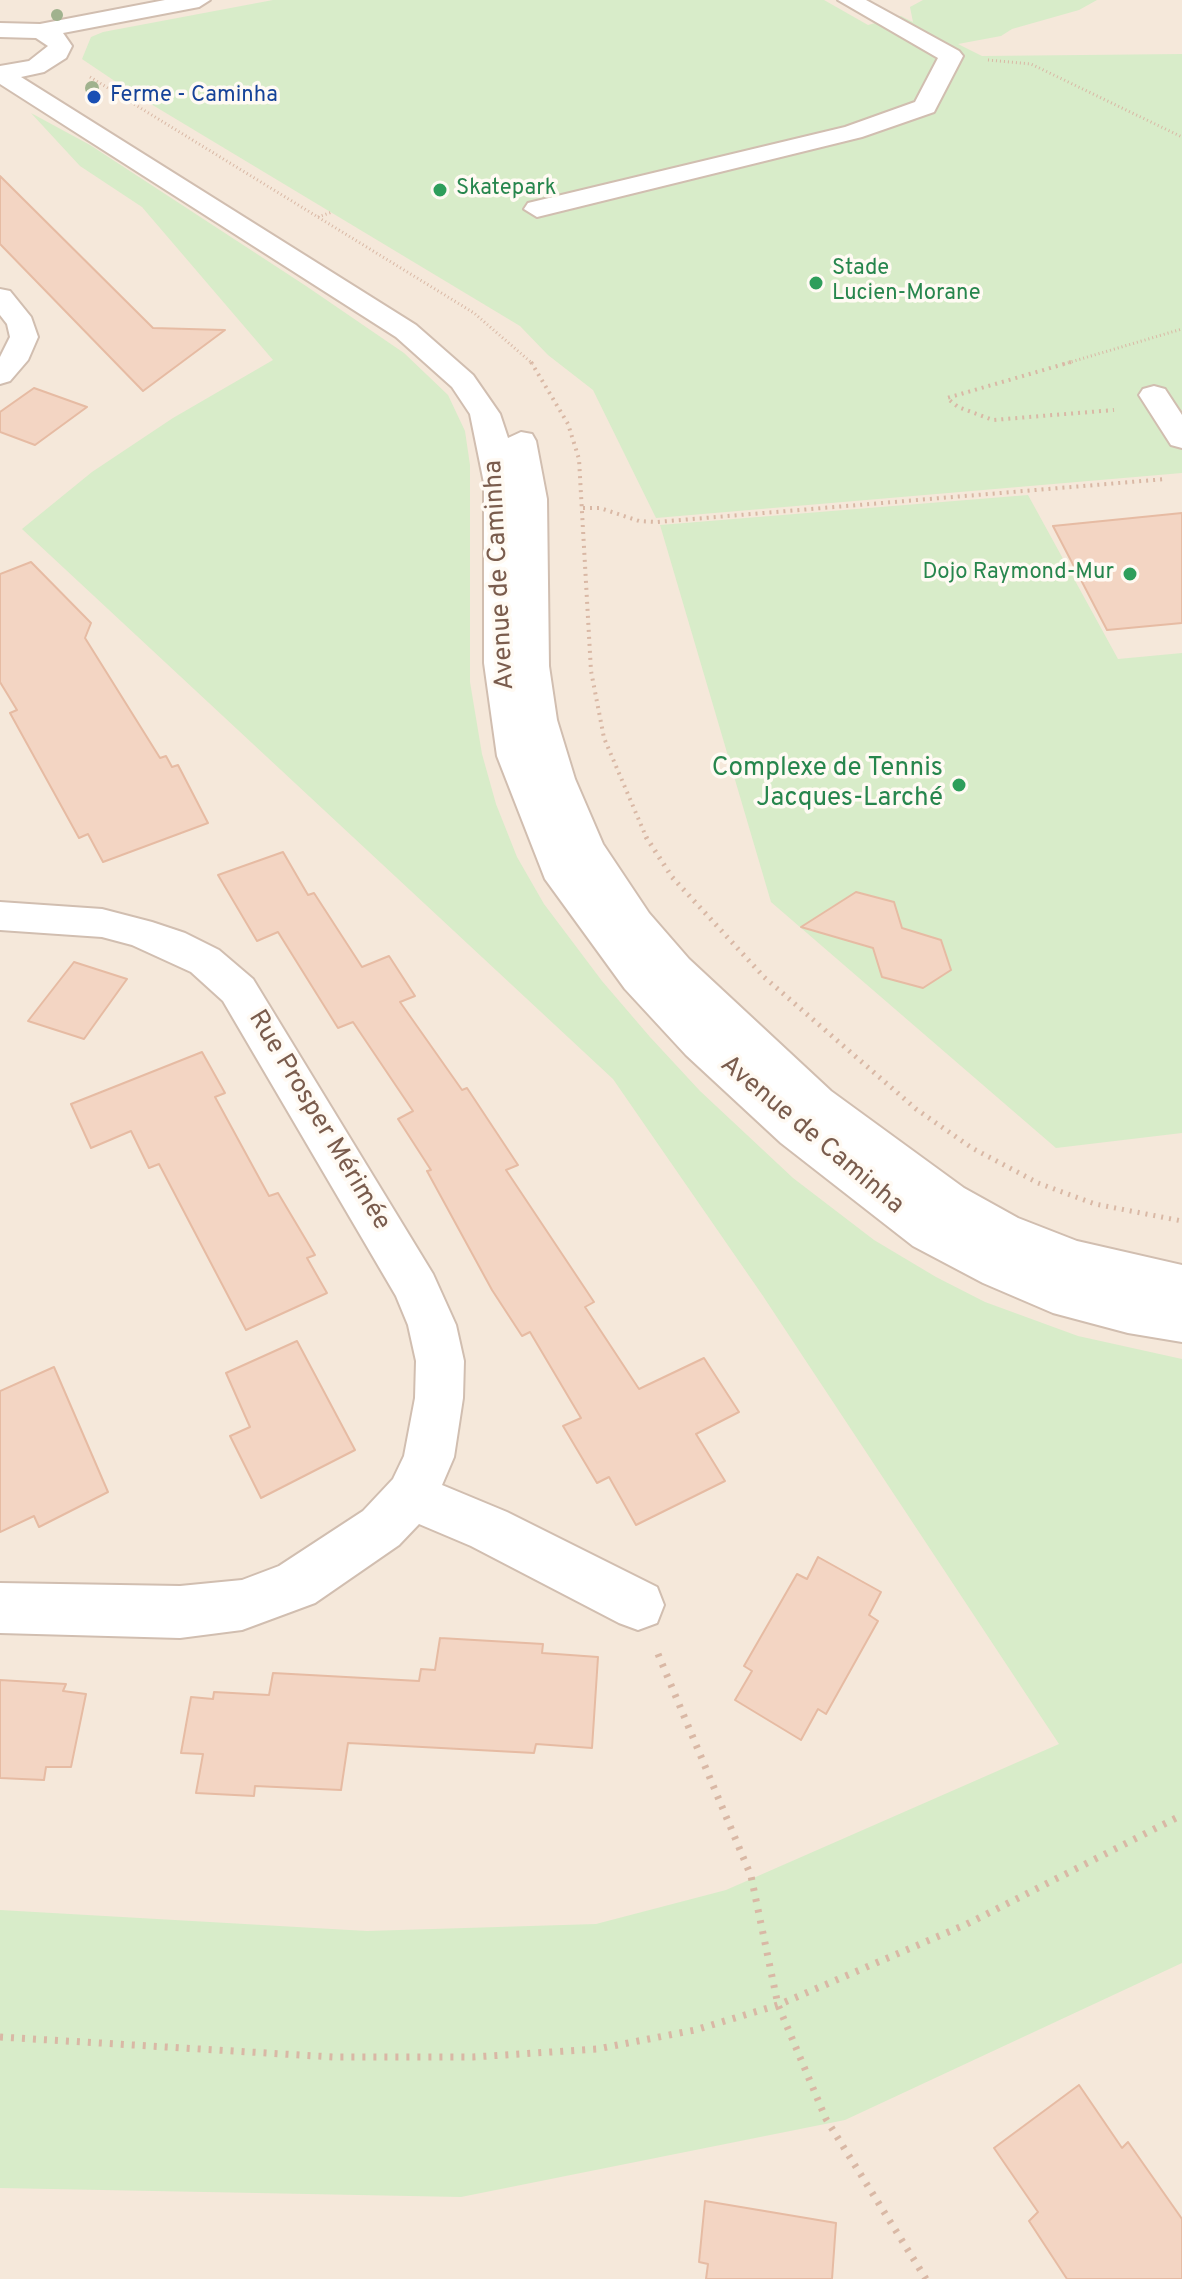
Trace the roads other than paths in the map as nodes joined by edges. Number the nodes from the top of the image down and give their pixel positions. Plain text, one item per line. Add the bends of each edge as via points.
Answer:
1 (199, 0) edge
2 (849, 0) edge
3 (2, 29) edge
4 (40, 31) junction
5 (36, 67) junction
6 (0, 74) edge
7 (537, 209) dead end
8 (0, 297) edge
9 (0, 375) edge
10 (0, 916) edge
11 (1182, 1285) edge
12 (1182, 1322) edge
13 (411, 1496) junction
14 (638, 1605) road end
15 (0, 1608) edge

1 - 4 street
2 - 7 street via 951,56 925,107 853,132
3 - 4 street
4 - 5 street via 60,46
5 - 6 street
5 - 11 street, Avenue de Caminha via 44,83 76,104 430,325 494,382 509,406 526,462 532,666 539,720 556,779 608,885 675,970 816,1103 948,1201 1070,1259
6 - 12 street, Avenue de Caminha via 406,331 463,381 485,414 497,459 501,663 520,770 565,879 639,978 701,1044 796,1131 929,1233 1070,1299
8 - 9 street via 21,323 24,337 18,354
10 - 13 street, Rue Prosper Mérimée via 71,920 138,932 205,961 238,990 416,1288 432,1325 440,1361 439,1398 429,1457
13 - 14 street via 489,1529
13 - 15 street, Rue Prosper Mérimée via 346,1555 296,1585 242,1605 165,1613

